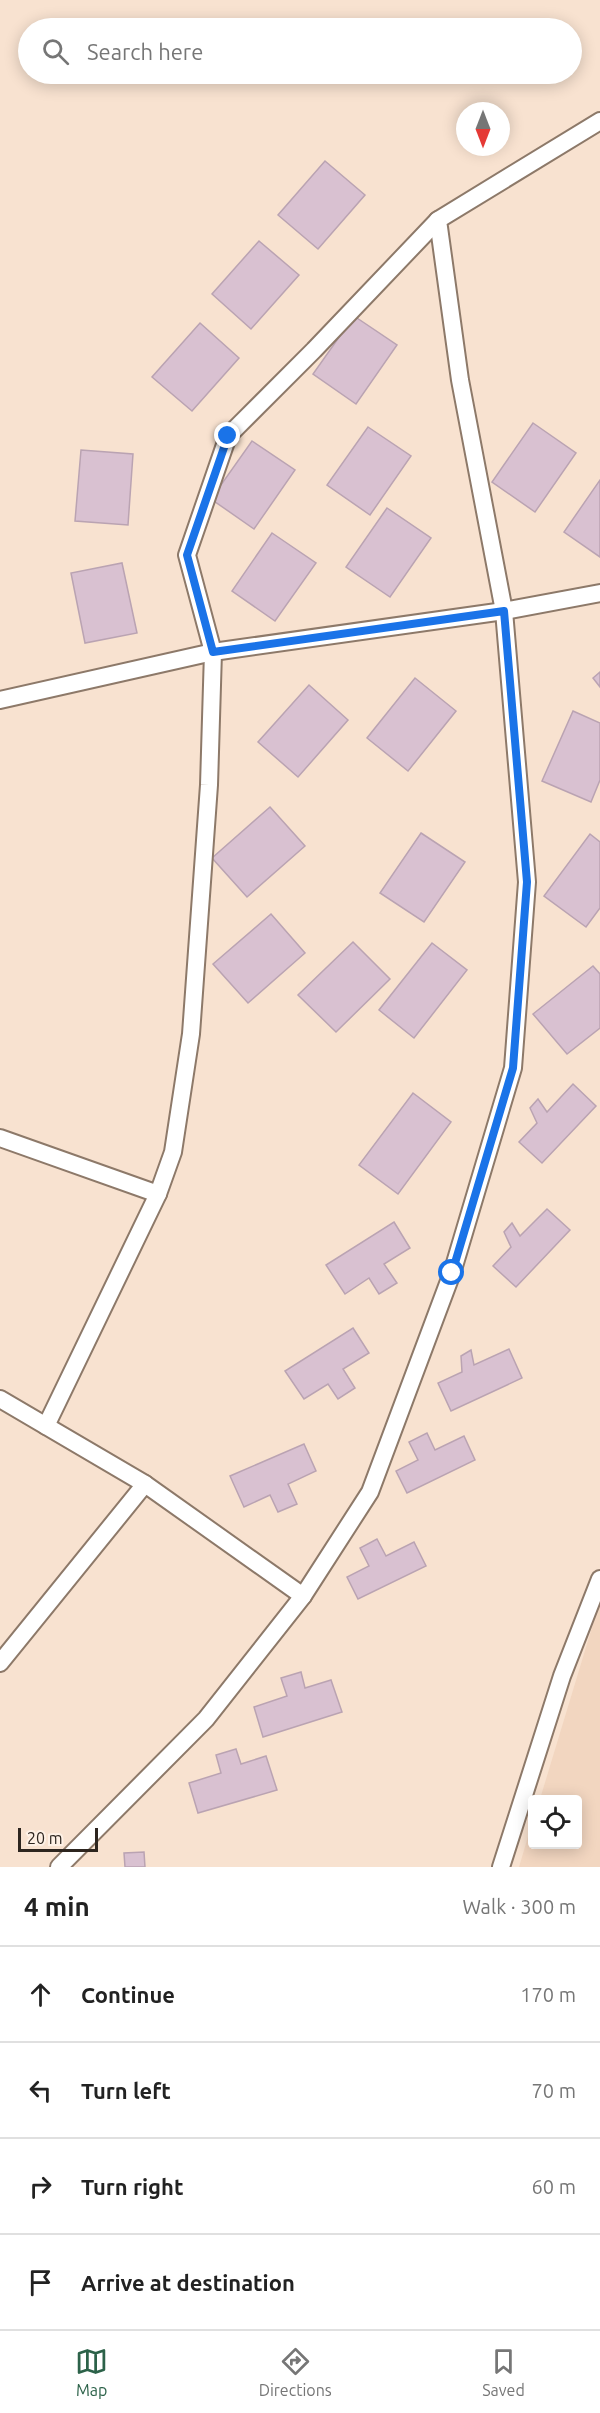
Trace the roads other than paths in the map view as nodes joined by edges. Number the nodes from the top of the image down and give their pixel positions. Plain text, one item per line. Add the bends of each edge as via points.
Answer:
1 (600, 121) edge
2 (438, 220) junction
3 (600, 592) edge
4 (504, 611) junction
5 (213, 652) junction
6 (0, 700) edge
7 (0, 1138) edge
8 (158, 1194) junction
9 (0, 1399) edge
10 (46, 1426) junction
11 (146, 1485) junction
12 (600, 1579) edge
13 (303, 1596) junction
14 (0, 1663) edge
15 (59, 1867) edge
16 (501, 1867) edge

1 - 2 lane
2 - 4 lane via 460,380
2 - 5 lane via 228,436 187,555
3 - 4 lane
4 - 5 lane
4 - 13 lane via 527,882 513,1068 452,1273 370,1492
5 - 6 lane
5 - 8 lane via 209,785 191,1034 173,1152
7 - 8 lane
8 - 10 lane
9 - 10 lane
10 - 11 lane
11 - 13 lane
11 - 14 lane
12 - 16 lane via 562,1677
13 - 15 lane via 206,1719

